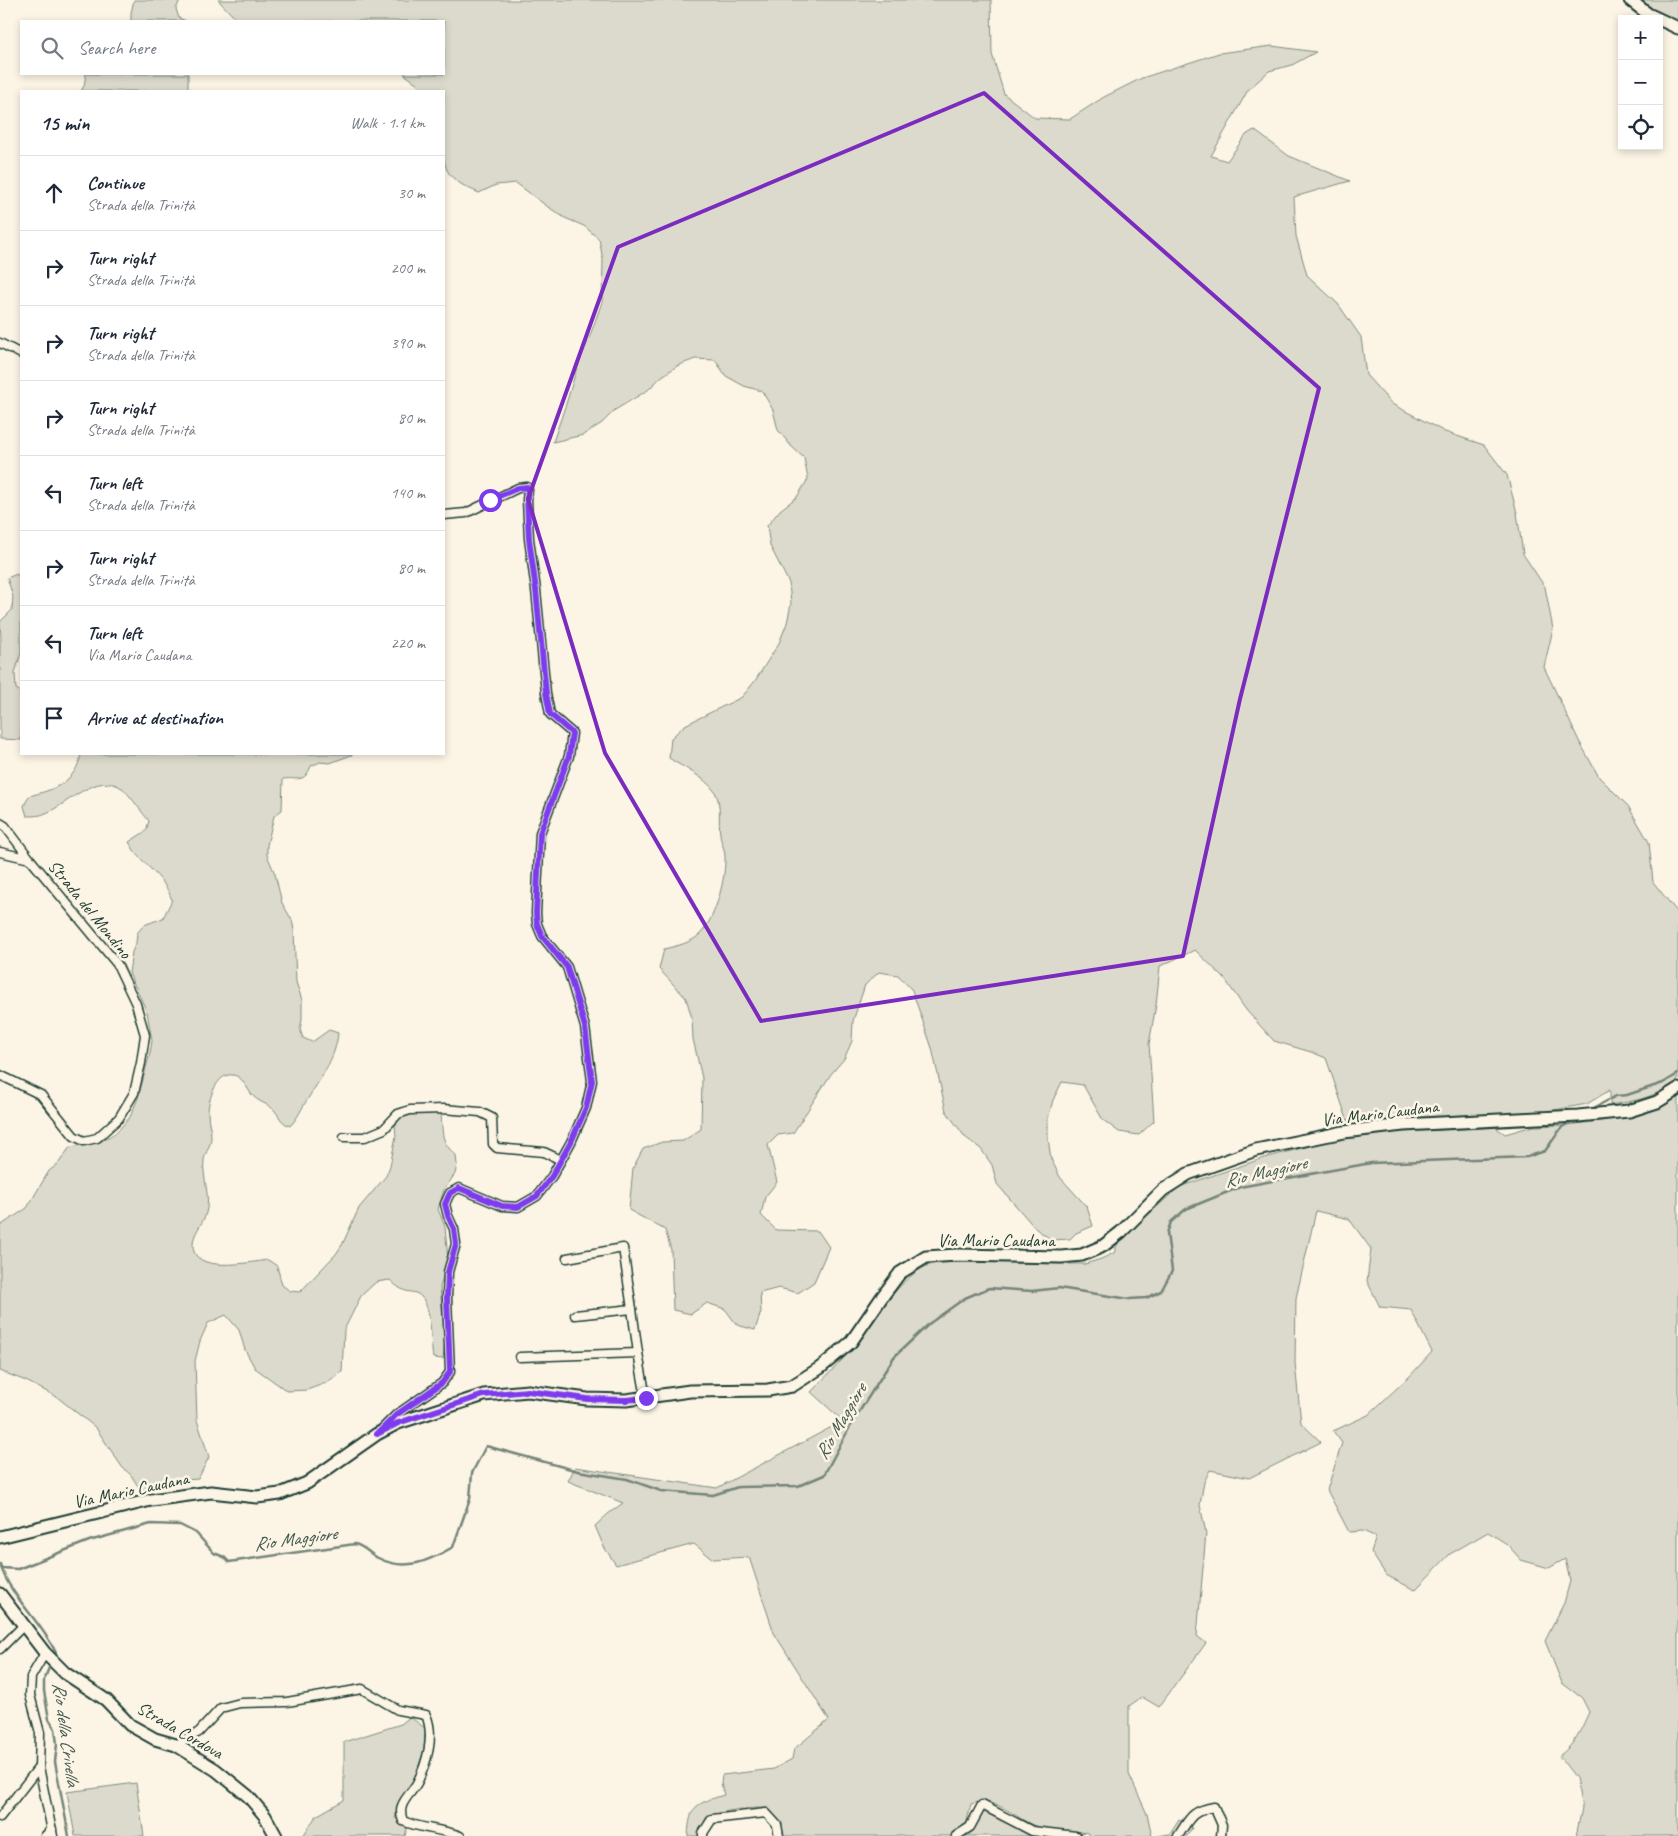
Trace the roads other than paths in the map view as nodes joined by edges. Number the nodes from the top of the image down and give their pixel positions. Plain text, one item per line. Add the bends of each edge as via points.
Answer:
1 (1630, 0) edge
2 (1678, 28) edge
3 (0, 343) edge
4 (20, 353) edge
5 (445, 515) edge
6 (0, 823) edge
7 (0, 852) edge
8 (30, 859) junction
9 (0, 1075) edge
10 (1678, 1089) edge
11 (344, 1137) dead end
12 (561, 1160) junction
13 (568, 1258) dead end
14 (632, 1309) junction
15 (575, 1315) dead end
16 (638, 1353) junction
17 (520, 1357) dead end
18 (646, 1398) junction
19 (377, 1434) junction
20 (0, 1537) edge
21 (0, 1594) edge
22 (24, 1625) junction
23 (0, 1649) edge
24 (50, 1658) junction
25 (176, 1745) junction
26 (38, 1768) junction
27 (0, 1817) edge
28 (53, 1833) edge
29 (45, 1836) edge
30 (276, 1836) edge
31 (460, 1836) edge
32 (703, 1836) edge
33 (779, 1836) edge
34 (956, 1836) edge
35 (1076, 1836) edge
36 (1178, 1836) edge
37 (1221, 1836) edge

1 - 2 main road via 1648,14
3 - 4 street
5 - 12 street via 466,513 518,488 527,487 528,490 529,539 546,693 550,714 572,733 569,756 540,833 537,924 542,936 567,967 585,1027 592,1081 586,1108
6 - 8 street, Strada del Mondino
7 - 8 street, Strada del Mondino
8 - 9 street, Strada del Mondino via 117,964 136,1004 145,1035 144,1044 134,1093 119,1118 98,1138 84,1141 74,1136 40,1096
10 - 18 main road, Via Mario Caudana via 1657,1102 1629,1111 1403,1125 1344,1132 1256,1150 1188,1174 1163,1190 1103,1246 1082,1255 926,1257 900,1273 851,1342 792,1386 768,1390 690,1391
11 - 12 street via 365,1137 384,1129 398,1114 410,1110 480,1112 492,1118 493,1144 497,1148 544,1152
12 - 19 street via 537,1196 518,1207 502,1206 459,1188 450,1193 445,1204 456,1244 448,1272 450,1372 442,1383 396,1415
13 - 14 street via 623,1248
14 - 15 street
14 - 16 street
16 - 17 street
16 - 18 street
18 - 19 main road, Via Mario Caudana via 587,1399 528,1391 484,1395 398,1423
19 - 20 main road, Via Mario Caudana via 307,1483 280,1494 257,1497 211,1492 151,1500
21 - 22 main road, Strada Cordova
22 - 23 street
22 - 24 main road, Strada Cordova
24 - 25 main road, Strada Cordova via 65,1674 106,1700 130,1725 154,1739
24 - 26 street via 31,1676 30,1695 40,1734
25 - 30 main road, Strada Cordova via 216,1770 248,1796
25 - 31 street via 199,1732 221,1708 240,1703 287,1702 362,1689 398,1710 426,1715 430,1725 426,1762 403,1803 400,1813 403,1821
26 - 27 street
26 - 28 street
28 - 29 street
32 - 33 street via 712,1819 766,1813 777,1825
34 - 35 street via 970,1827 982,1805 1032,1831
36 - 37 street via 1192,1815 1200,1809 1214,1807 1222,1825

